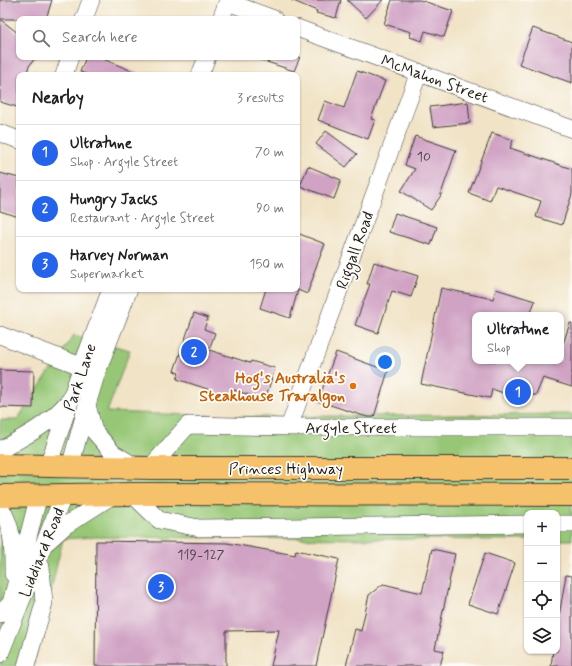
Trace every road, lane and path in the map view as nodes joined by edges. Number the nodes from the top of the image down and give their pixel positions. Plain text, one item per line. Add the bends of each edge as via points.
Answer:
1 (91, 0) edge
2 (228, 1) edge
3 (85, 16) edge
4 (222, 16) edge
5 (266, 16) edge
6 (300, 29) edge
7 (69, 60) edge
8 (206, 60) edge
9 (65, 72) edge
10 (201, 72) edge
11 (418, 72) junction
12 (572, 129) edge
13 (0, 133) edge
14 (16, 139) edge
15 (110, 292) edge
16 (128, 292) edge
17 (0, 335) edge
18 (90, 369) junction
19 (79, 402) junction
20 (289, 427) junction
21 (572, 428) edge
22 (0, 450) edge
23 (0, 466) edge
24 (48, 466) junction
25 (70, 467) junction
26 (144, 468) junction
27 (572, 468) edge
28 (64, 494) junction
29 (123, 494) junction
30 (40, 495) junction
31 (0, 496) edge
32 (572, 496) edge
33 (0, 508) edge
34 (524, 524) edge
35 (560, 524) edge
36 (572, 524) edge
37 (41, 553) junction
38 (8, 605) edge
39 (0, 646) edge
40 (0, 654) edge
41 (26, 666) edge

1 - 3 street
2 - 4 street
2 - 5 street
6 - 11 street, McMahon Street
7 - 9 street
8 - 10 street
11 - 12 street, McMahon Street
11 - 20 street, Riggall Road
13 - 14 street
15 - 18 street, Park Lane
16 - 18 street, Park Lane
17 - 18 street
18 - 19 street, Park Lane
19 - 22 street via 61,410 34,433
19 - 24 street, Park Lane
19 - 25 street, Park Lane
19 - 26 street via 94,431 113,452
20 - 21 street, Argyle Street
20 - 26 street, Argyle Street via 188,425
23 - 24 highway, Princes Highway
24 - 25 highway, Princes Highway
24 - 30 highway
25 - 26 highway, Princes Highway
25 - 28 highway
26 - 27 highway, Princes Highway
28 - 29 highway, Princes Highway
28 - 30 highway, Princes Highway
28 - 37 street, Liddiard Road
29 - 32 highway, Princes Highway
29 - 34 street via 159,520 199,528
29 - 37 street via 66,525
30 - 31 highway, Princes Highway
30 - 38 street, Liddiard Road
33 - 38 street via 10,525 12,541
35 - 36 street
37 - 40 street, Liddiard Road
37 - 41 street via 44,603
38 - 39 street, Liddiard Road

